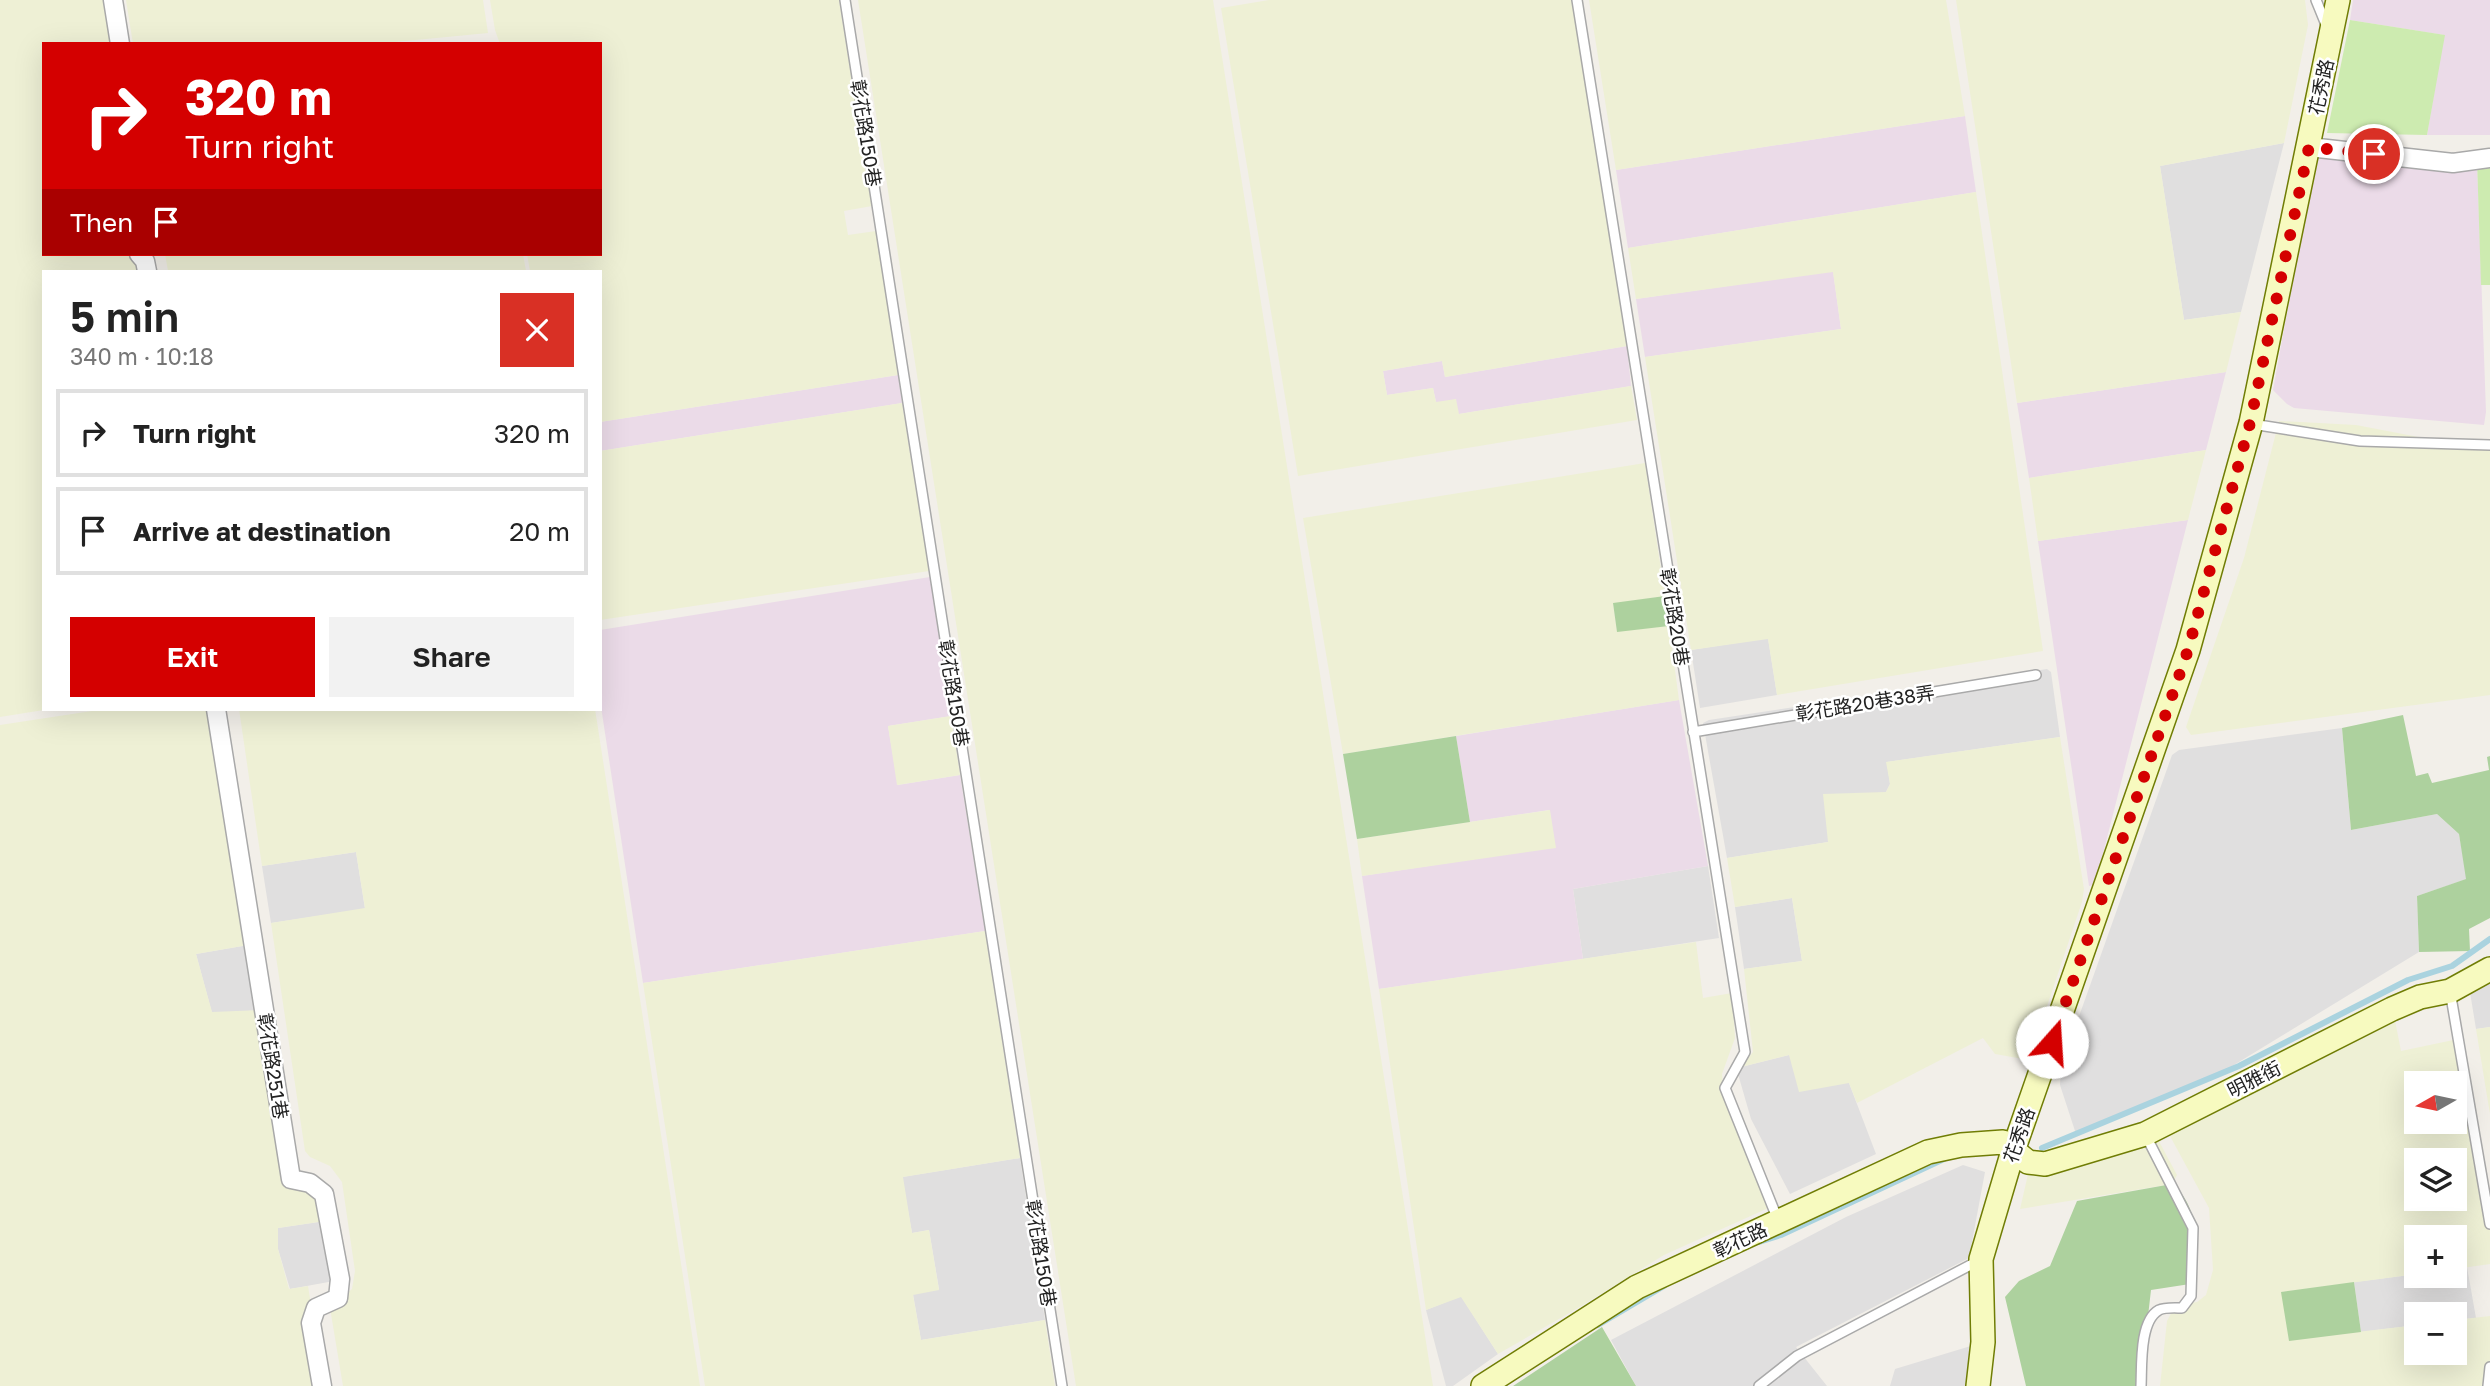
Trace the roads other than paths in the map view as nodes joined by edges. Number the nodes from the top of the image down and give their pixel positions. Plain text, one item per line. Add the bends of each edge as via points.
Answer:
1 (113, 0) edge
2 (845, 0) edge
3 (1577, 0) edge
4 (2316, 0) edge
5 (2338, 0) edge
6 (2331, 38) junction
7 (120, 42) edge
8 (2309, 147) junction
9 (2490, 158) edge
10 (2250, 423) junction
11 (2490, 445) edge
12 (2036, 674) dead end
13 (216, 711) edge
14 (1693, 732) junction
15 (2490, 969) edge
16 (2450, 991) junction
17 (2145, 1134) junction
18 (2013, 1151) junction
19 (1779, 1222) junction
20 (2490, 1224) edge
21 (1981, 1259) junction
22 (2490, 1367) edge
23 (321, 1386) edge
24 (1062, 1386) edge
25 (1483, 1386) edge
26 (1759, 1386) edge
27 (1978, 1386) edge
28 (2141, 1386) edge
29 (2488, 1386) edge

1 - 7 street
2 - 24 lane, 彰花路150巷
3 - 14 lane, 彰花路20巷
4 - 6 lane
5 - 6 street, 花秀路
6 - 8 street, 花秀路
8 - 9 street via 2453,163
8 - 10 street, 花秀路
10 - 11 lane via 2360,441
10 - 18 street, 花秀路 via 2188,650
12 - 14 lane, 彰花路20巷38弄
13 - 23 street, 彰花路251巷 via 291,1179 310,1183 324,1194 340,1279 338,1298 316,1308 311,1323
14 - 19 lane, 彰花路20巷 via 1745,1052 1726,1088
15 - 16 street, 明雅街
16 - 17 street, 明雅街 via 2392,1009
16 - 20 lane
17 - 18 street, 明雅街 via 2045,1164 2028,1162
17 - 28 lane via 2193,1228 2191,1296 2182,1308 2160,1310 2150,1320 2143,1344
18 - 19 street, 彰花路 via 2003,1142 1928,1152
18 - 21 street, 花秀路
19 - 25 street, 彰花路 via 1637,1287
21 - 26 lane via 1797,1356
21 - 27 street, 花秀路 via 1983,1342
22 - 29 lane

